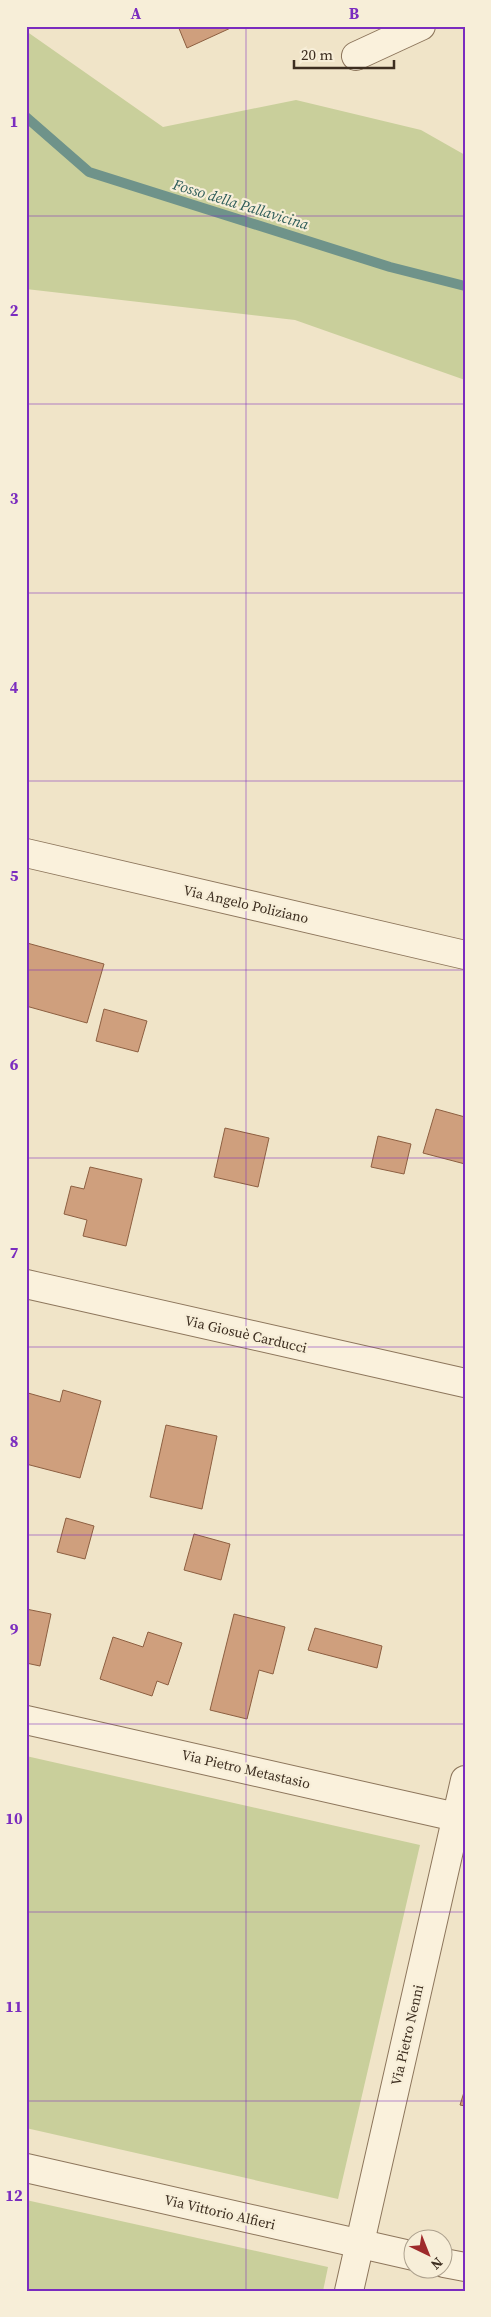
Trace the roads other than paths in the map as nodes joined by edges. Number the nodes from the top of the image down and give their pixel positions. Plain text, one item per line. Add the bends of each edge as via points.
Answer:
1 (421, 26) edge
2 (356, 56) dead end
3 (26, 853) edge
4 (465, 955) edge
5 (26, 1284) edge
6 (465, 1384) edge
7 (26, 1720) edge
8 (465, 1780) edge
9 (460, 1818) edge
10 (26, 2168) edge
11 (360, 2244) junction
12 (404, 2254) edge
13 (349, 2291) edge

1 - 2 street
3 - 4 street, Via Angelo Poliziano
5 - 6 street, Via Giosuè Carducci
7 - 9 street, Via Pietro Metastasio
8 - 9 street, Via Pietro Nenni
9 - 11 street, Via Pietro Nenni
10 - 11 street, Via Vittorio Alfieri
11 - 12 street, Via Vittorio Alfieri
11 - 13 street, Via Pietro Nenni

